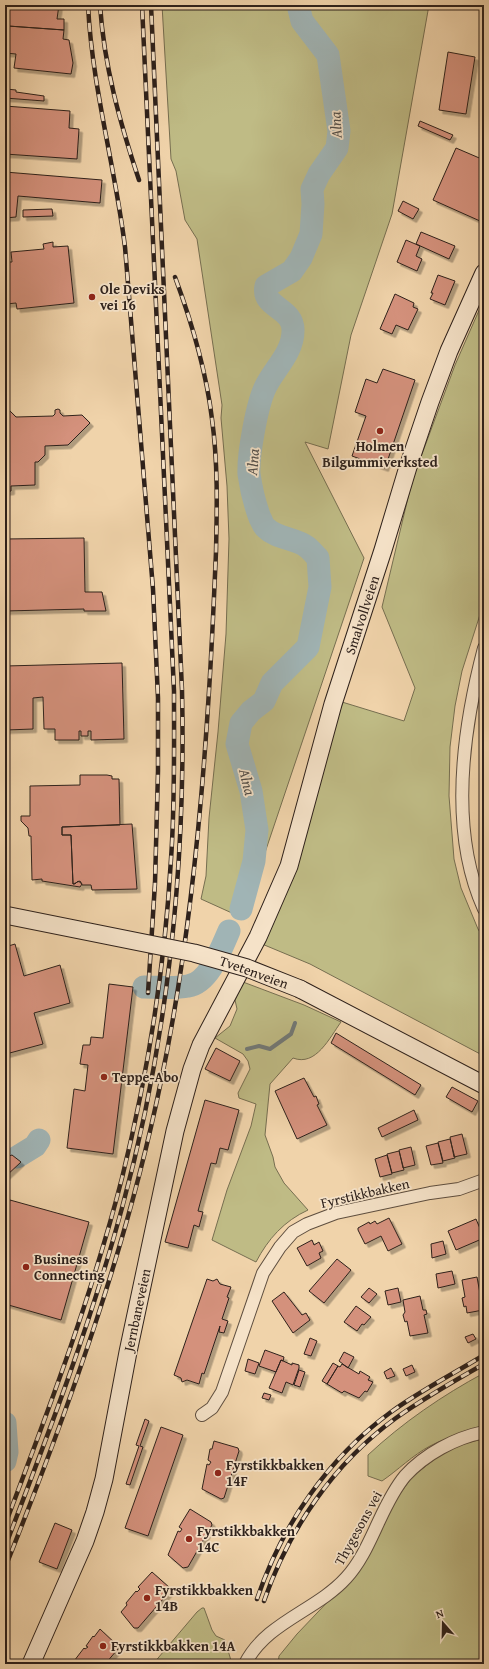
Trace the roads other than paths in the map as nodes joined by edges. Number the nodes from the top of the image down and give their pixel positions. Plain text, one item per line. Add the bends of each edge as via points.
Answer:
1 (484, 273) edge
2 (484, 648) edge
3 (484, 908) edge
4 (5, 915) edge
5 (247, 958) joint
6 (484, 1085) edge
7 (484, 1180) edge
8 (202, 1415) dead end
9 (484, 1432) edge
10 (31, 1664) edge
11 (245, 1664) edge

1 - 5 street, Smalvollveien via 449,351 408,467 333,704 289,866
2 - 3 street via 465,736 463,794 466,846 476,889
4 - 6 street, Tvetenveien, bridge via 194,953 246,968 300,989
5 - 10 street, Jernbaneveien via 201,1045 192,1069 173,1138 96,1512
7 - 8 street, Fyrstikkbakken via 459,1189 336,1213 293,1232 263,1273 222,1392 212,1408
9 - 11 street, Thygesons vei via 457,1440 416,1465 396,1490 366,1549 347,1578 273,1630 260,1642

